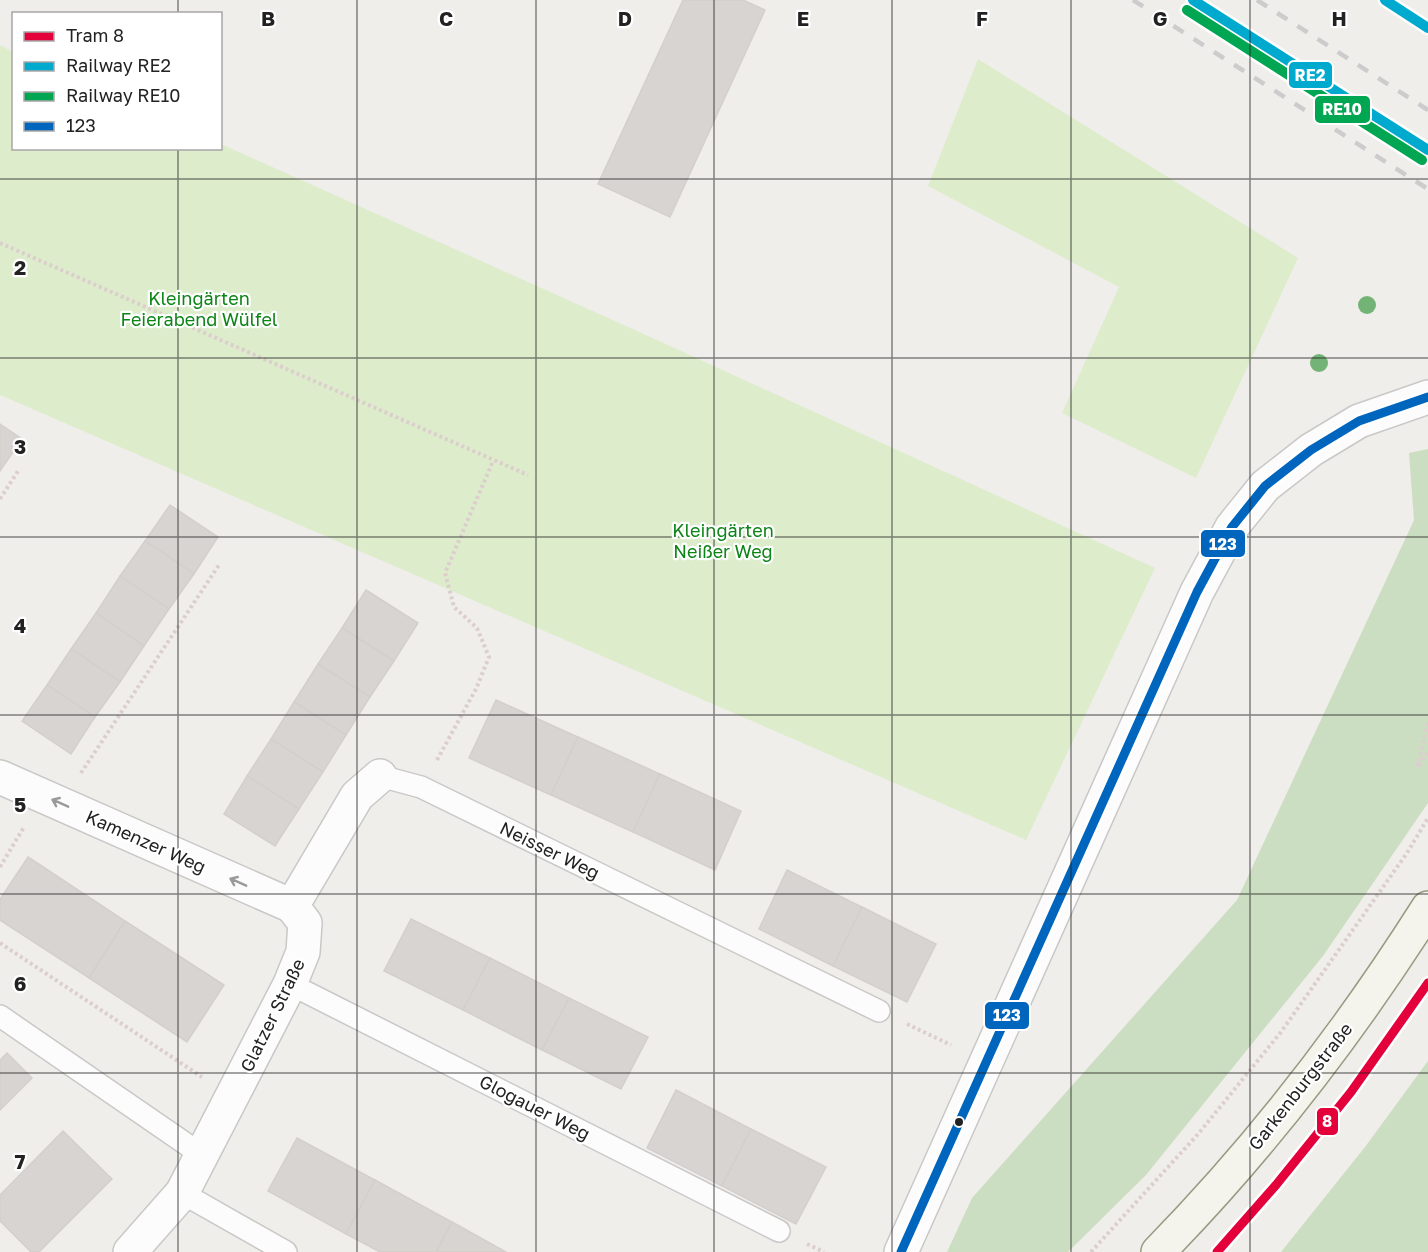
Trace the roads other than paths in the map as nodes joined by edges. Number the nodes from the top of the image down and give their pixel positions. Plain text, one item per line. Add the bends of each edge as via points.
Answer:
1 (1428, 397) edge
2 (380, 776) joint
3 (0, 777) edge
4 (292, 906) junction
5 (1428, 908) edge
6 (290, 984) junction
7 (879, 1011) dead end
8 (0, 1016) edge
9 (202, 1155) junction
10 (182, 1193) junction
11 (779, 1231) dead end
12 (130, 1252) edge
13 (286, 1252) edge
14 (901, 1252) edge
15 (1158, 1252) edge

1 - 14 street via 1359,421 1311,450 1265,486 1232,527 1193,602
2 - 4 street via 357,796
2 - 7 lane, Neisser Weg via 421,787
4 -> 3 street, Kamenzer Weg
4 - 6 street, Glatzer Straße via 305,923 303,952
5 - 15 main road, Garkenburgstraße via 1320,1064 1251,1149
6 - 9 street, Glatzer Straße
6 - 11 lane, Glogauer Weg
8 - 9 lane
9 - 10 street, Glatzer Straße
10 - 12 street, Glatzer Straße
10 - 13 lane

